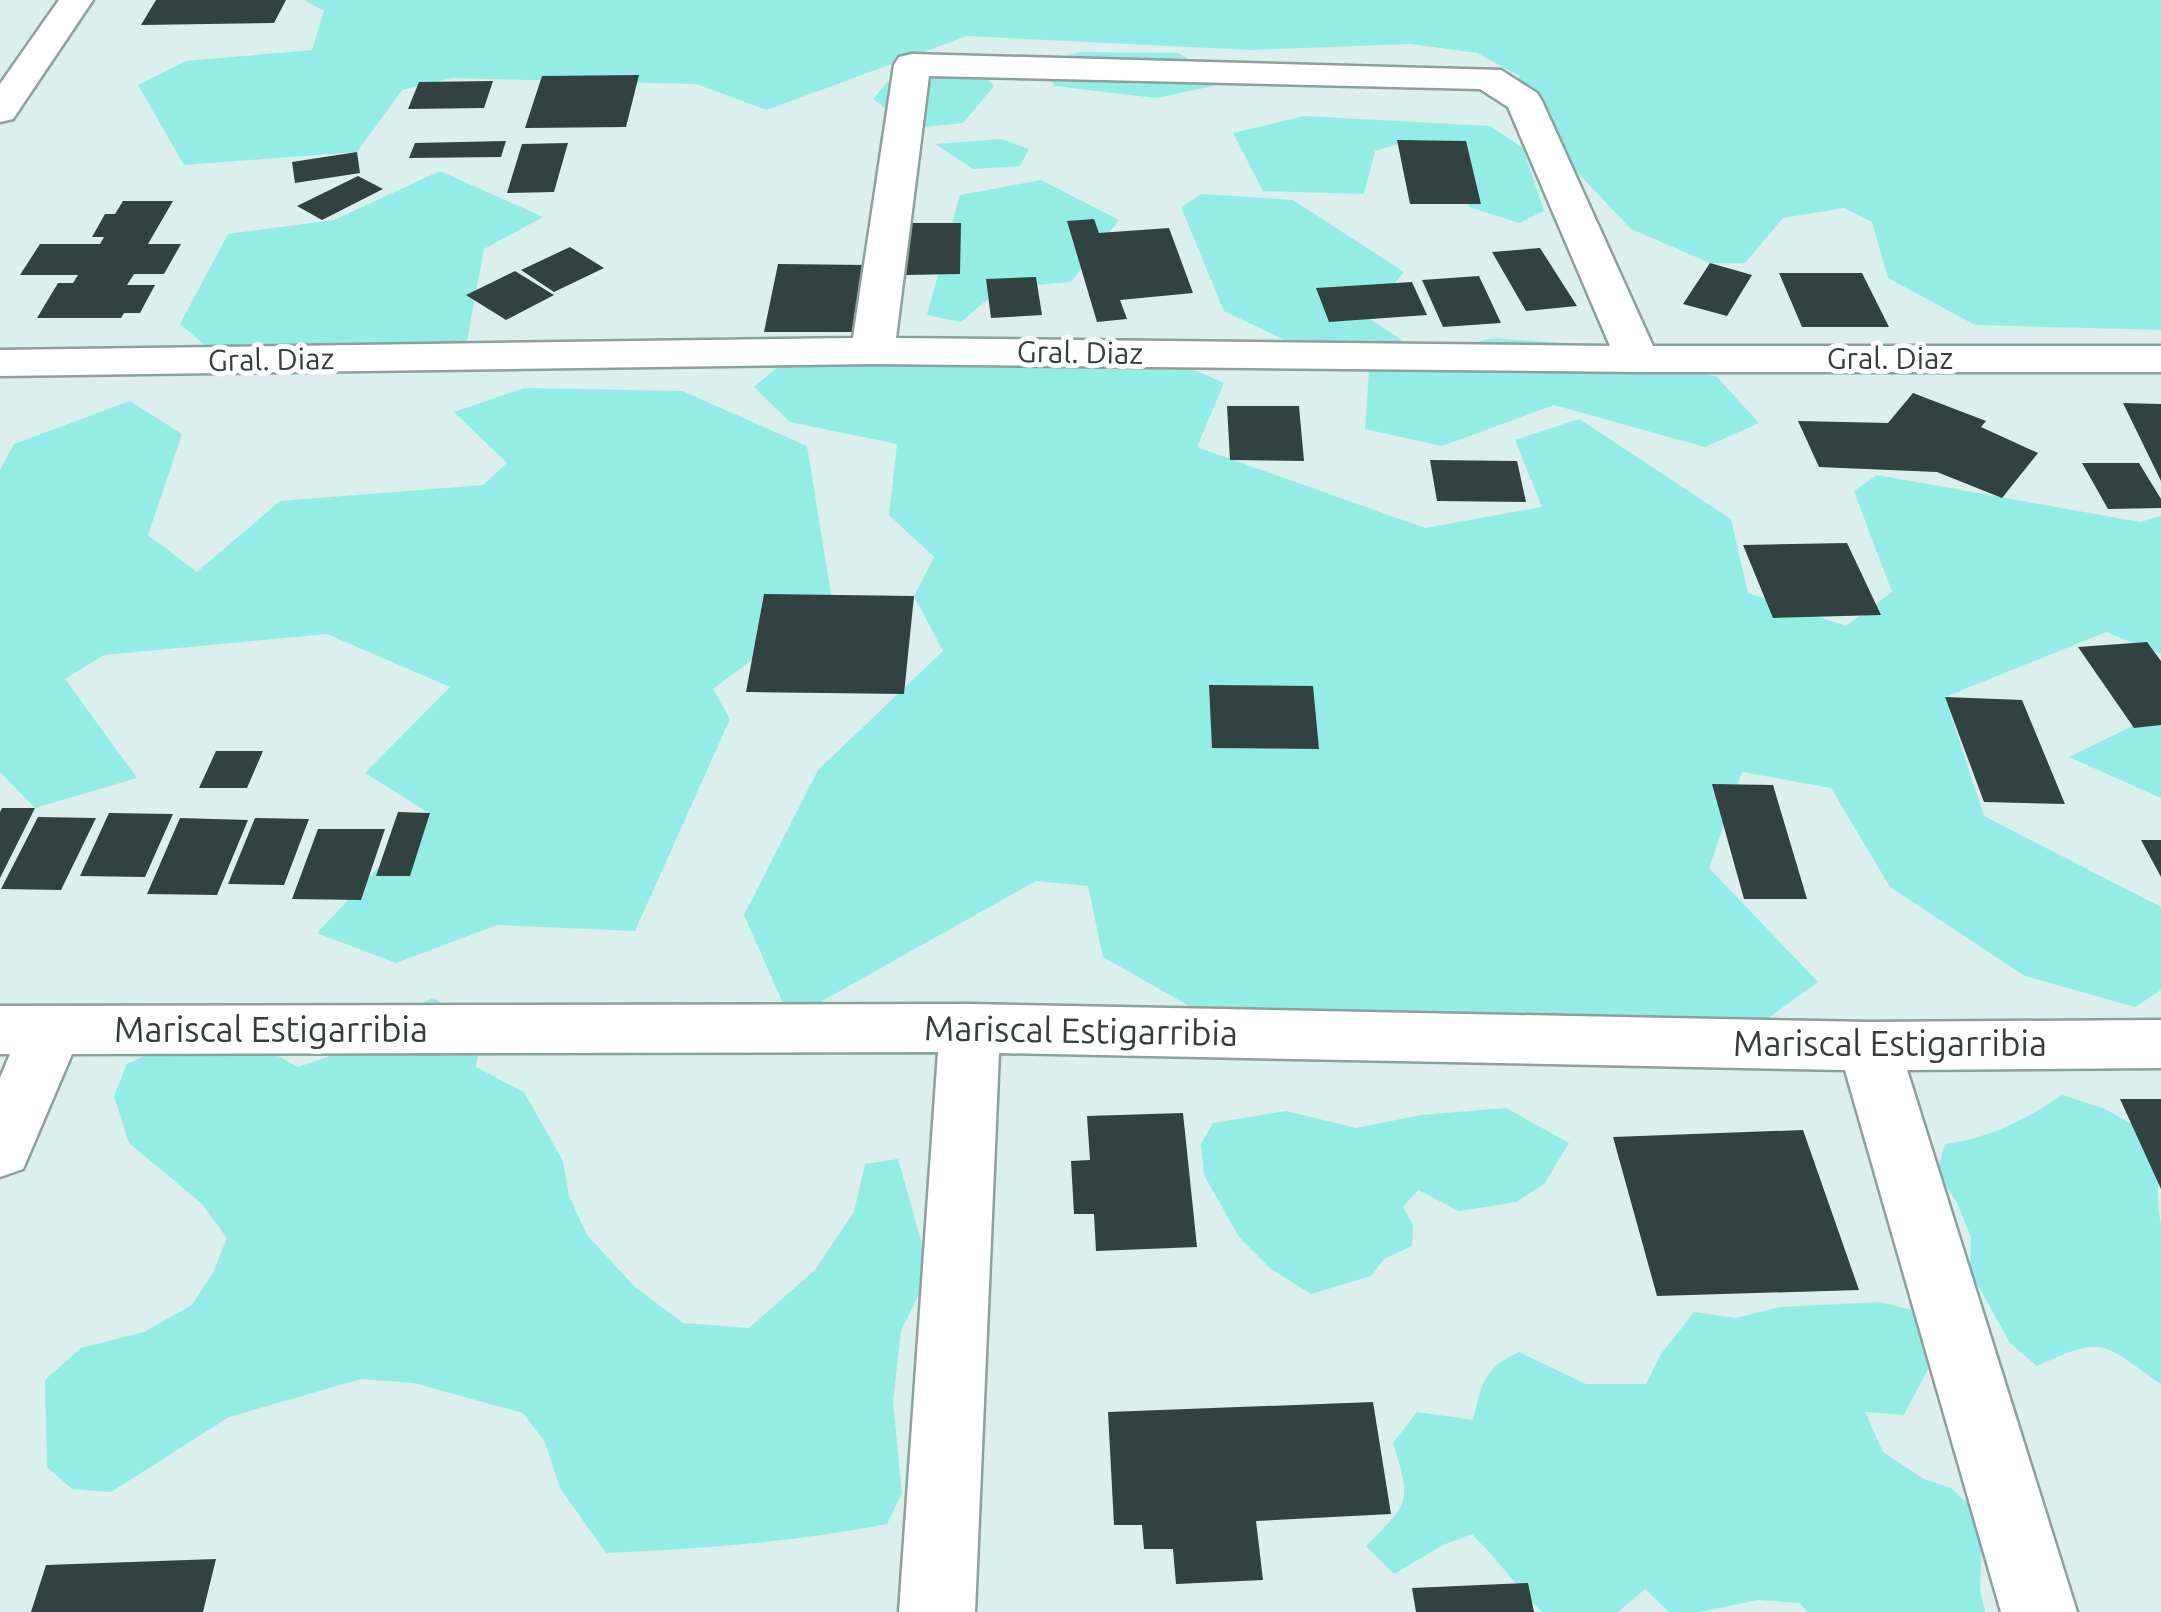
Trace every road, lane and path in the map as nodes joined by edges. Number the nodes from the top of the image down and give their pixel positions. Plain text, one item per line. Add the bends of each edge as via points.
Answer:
1 (76, 0) edge
2 (0, 111) edge
3 (873, 351) junction
4 (1637, 359) junction
5 (2161, 359) edge
6 (0, 364) edge
7 (970, 1028) junction
8 (25, 1030) edge
9 (2161, 1044) edge
10 (1868, 1046) junction
11 (0, 1150) edge
12 (937, 1612) edge
13 (2039, 1612) edge

1 - 2 street
3 - 4 street, Gral. Diaz
3 - 4 street via 912,65 1488,78 1524,102
3 - 6 street, Gral. Diaz
4 - 5 street, Gral. Diaz
7 - 8 street, Mariscal Estigarribia
7 - 10 street, Mariscal Estigarribia
7 - 12 street
8 - 11 street
9 - 10 street, Mariscal Estigarribia
10 - 13 street

